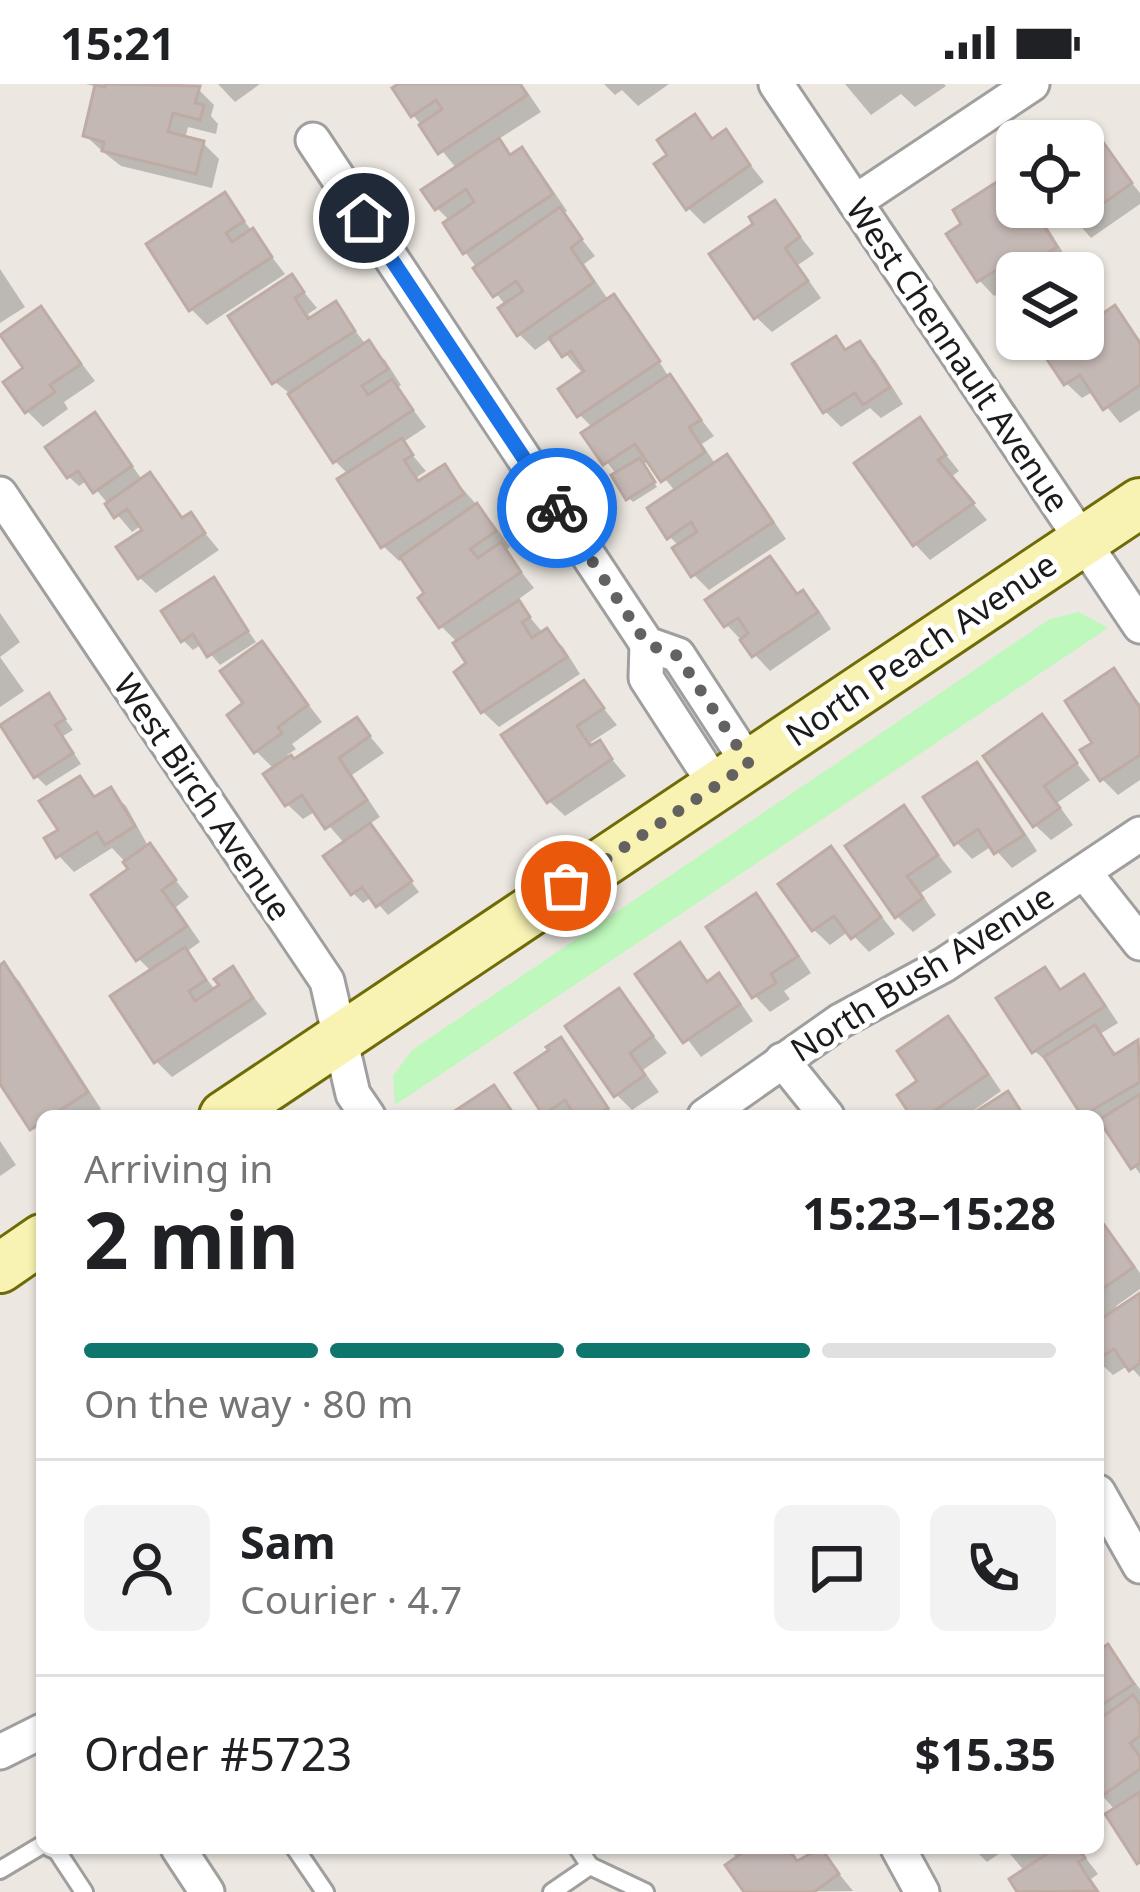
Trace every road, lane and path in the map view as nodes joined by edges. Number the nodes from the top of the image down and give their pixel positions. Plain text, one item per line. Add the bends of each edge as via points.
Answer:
1 (776, 84) edge
2 (1032, 84) edge
3 (313, 140) dead end
4 (855, 202) junction
5 (0, 494) edge
6 (1140, 503) edge
7 (1083, 542) junction
8 (1140, 626) edge
9 (733, 775) junction
10 (1140, 834) edge
11 (1084, 872) junction
12 (1140, 944) edge
13 (340, 1037) junction
14 (782, 1060) junction
15 (233, 1110) edge
16 (364, 1110) edge
17 (713, 1110) edge
18 (822, 1110) edge
19 (36, 1243) edge
20 (0, 1268) edge
21 (1104, 1503) edge
22 (1140, 1566) edge
23 (36, 1734) edge
24 (0, 1753) edge
25 (36, 1851) edge
26 (59, 1854) edge
27 (182, 1854) edge
28 (299, 1854) edge
29 (582, 1854) edge
30 (901, 1854) edge
31 (590, 1866) junction
32 (0, 1870) edge
33 (84, 1892) edge
34 (207, 1892) edge
35 (325, 1892) edge
36 (552, 1892) edge
37 (645, 1892) edge
38 (922, 1892) edge

1 - 4 street, West Chennault Avenue
2 - 4 street
3 - 9 street via 647,644 646,678
4 - 7 street, West Chennault Avenue
5 - 13 street, West Birch Avenue via 327,981
6 - 7 street, North Peach Avenue
7 - 8 street, West Chennault Avenue
7 - 9 street, North Peach Avenue
9 - 13 street, North Peach Avenue
10 - 11 street, North Bush Avenue
11 - 12 street
11 - 14 street, North Bush Avenue
13 - 15 street, North Peach Avenue
13 - 16 street, West Birch Avenue
14 - 17 street, North Bush Avenue
14 - 18 street
19 - 20 street
21 - 22 street
23 - 24 street
25 - 32 lane
26 - 33 lane
27 - 34 street
28 - 35 lane
29 - 31 lane
30 - 38 street
31 - 36 lane
31 - 37 lane

